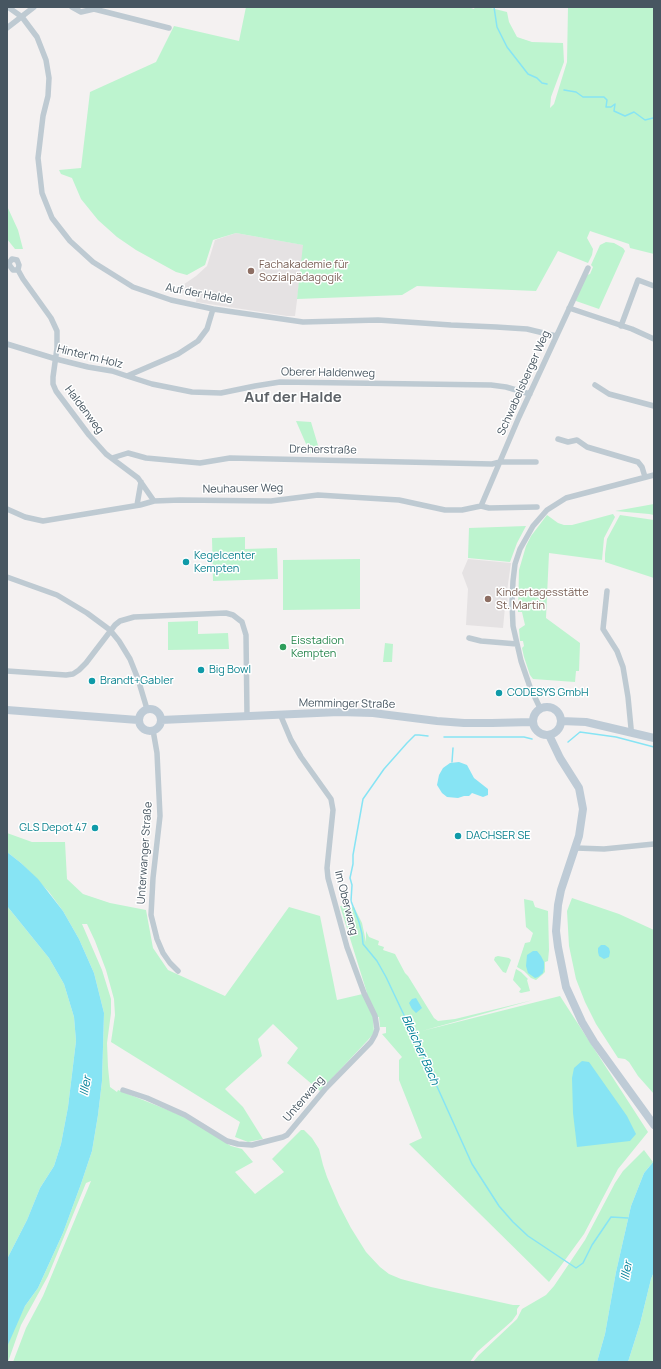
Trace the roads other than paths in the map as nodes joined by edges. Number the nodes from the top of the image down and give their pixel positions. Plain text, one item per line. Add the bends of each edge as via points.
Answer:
1 (8, 7) edge
2 (34, 7) edge
3 (72, 7) edge
4 (22, 17) junction
5 (7, 28) edge
6 (169, 28) dead end
7 (588, 268) dead end
8 (18, 270) dead end
9 (654, 286) edge
10 (569, 308) junction
11 (213, 309) junction
12 (622, 326) junction
13 (556, 336) junction
14 (654, 339) edge
15 (7, 344) edge
16 (56, 359) junction
17 (127, 376) junction
18 (595, 385) dead end
19 (530, 394) junction
20 (654, 406) edge
21 (558, 439) dead end
22 (112, 458) junction
23 (500, 462) junction
24 (536, 462) dead end
25 (654, 475) edge
26 (645, 477) junction
27 (141, 482) junction
28 (154, 501) junction
29 (137, 506) junction
30 (481, 506) junction
31 (537, 507) dead end
32 (7, 509) edge
33 (7, 577) edge
34 (607, 591) dead end
35 (110, 630) junction
36 (469, 638) dead end
37 (517, 644) junction
38 (7, 672) edge
39 (540, 708) junction
40 (147, 709) junction
41 (7, 710) edge
42 (280, 714) junction
43 (247, 715) junction
44 (138, 720) junction
45 (161, 720) junction
46 (561, 721) junction
47 (532, 722) junction
48 (153, 730) junction
49 (631, 733) junction
50 (549, 735) junction
51 (654, 738) edge
52 (654, 844) edge
53 (576, 848) junction
54 (178, 971) dead end
55 (375, 1035) joint
56 (123, 1090) dead end
57 (654, 1125) edge

1 - 4 street, Auf der Halde
2 - 4 street
3 - 6 street via 80,12 94,9
4 - 5 street
4 - 11 street, Auf der Halde via 37,37 46,60 49,78 38,158 42,193 52,218 70,241 93,262 133,287 171,300
7 - 10 street, Schwabelsberger Weg
8 - 16 street, Haldenweg via 52,318 57,331
9 - 12 street via 638,280
10 - 12 street
10 - 13 street, Schwabelsberger Weg
11 - 13 street, Auf der Halde via 303,322 378,320 451,326 496,326
11 - 17 street, Hinter'm Holz via 207,329 198,341 178,354
12 - 14 street
13 - 19 street, Schwabelsberger Weg
15 - 16 street, Hinter'm Holz
16 - 17 street, Hinter'm Holz
16 - 22 street, Haldenweg via 53,384 56,391 89,435
17 - 19 street, Oberer Haldenweg via 192,392 222,393 280,382 488,384
18 - 20 street via 609,394
19 - 23 street, Schwabelsberger Weg
21 - 26 street via 568,442 577,440 587,447 638,462
22 - 23 street, Dreherstraße via 128,453 146,458 200,462 230,458 492,464
22 - 27 street, Haldenweg
23 - 24 street, Dreherstraße
23 - 30 street, Schwabelsberger Weg
25 - 26 street
26 - 37 street via 566,498 547,510 533,526 520,548 515,564 512,614
27 - 28 street, Haldenweg
27 - 29 street
28 - 29 street, Neuhauser Weg
28 - 30 street, Neuhauser Weg via 271,501 309,495 332,495 400,500 445,510
29 - 32 street, Neuhauser Weg via 43,521 24,517
30 - 31 street
33 - 35 street via 57,595
34 - 49 street via 603,629 617,651 623,668
35 - 38 street via 86,663 73,674
35 - 40 street via 130,659
35 - 43 street via 120,621 134,616 226,614 236,617 242,622 246,635
36 - 37 street
37 - 39 street via 530,687
39 - 46 main road via 554,709
39 - 47 main road via 534,714
40 - 44 main road via 141,713
40 - 45 main road via 158,712
41 - 44 main road
42 - 43 main road, Memminger Straße
42 - 47 main road, Memminger Straße via 346,712 464,723
42 - 55 street, Im Oberwang via 300,757 331,799 328,878 347,947 375,1016
43 - 45 main road, Memminger Straße
44 - 48 main road via 142,728
45 - 48 main road via 158,727
46 - 49 main road via 586,722
46 - 50 main road via 558,730
47 - 50 main road via 536,731 544,736
48 - 54 street, Unterwanger Straße via 157,753 160,816 151,915 163,953
49 - 51 main road
50 - 53 main road via 579,788 583,809
52 - 53 street via 604,849
53 - 57 main road via 558,905 557,939 566,987 594,1042
55 - 56 street, Unterwang via 287,1135 252,1145 227,1141 185,1115

